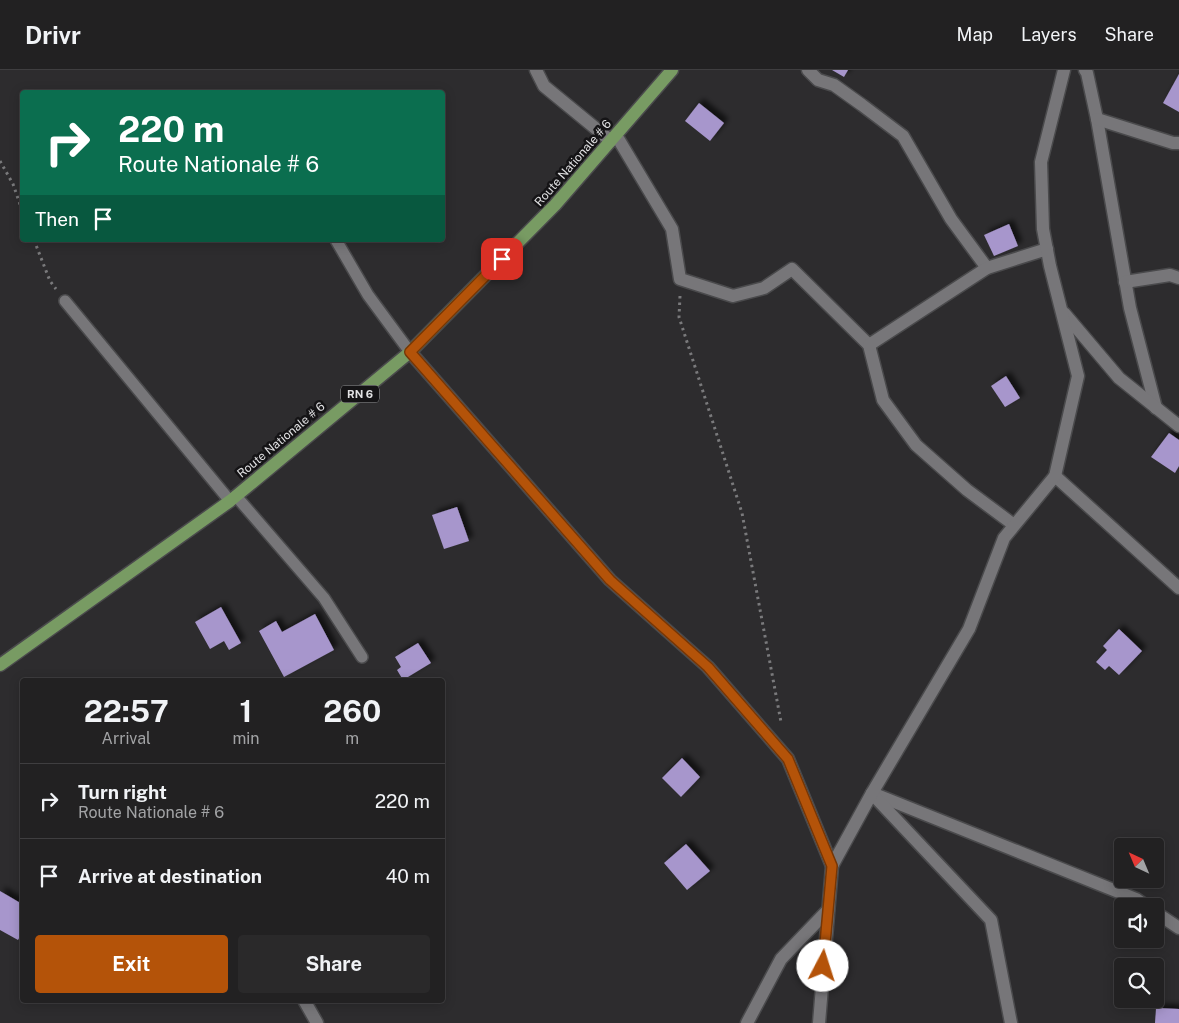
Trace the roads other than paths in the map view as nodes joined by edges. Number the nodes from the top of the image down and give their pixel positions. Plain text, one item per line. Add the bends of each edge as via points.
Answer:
1 (536, 70) edge
2 (672, 70) edge
3 (808, 70) edge
4 (1064, 70) edge
5 (1085, 70) edge
6 (1097, 119) junction
7 (613, 138) junction
8 (1179, 143) edge
9 (337, 242) edge
10 (1047, 249) junction
11 (987, 268) junction
12 (1179, 278) edge
13 (1125, 282) junction
14 (65, 301) road end
15 (1061, 310) junction
16 (870, 345) junction
17 (410, 352) junction
18 (1156, 408) junction
19 (1179, 426) edge
20 (1055, 476) junction
21 (233, 498) junction
22 (1014, 526) junction
23 (1179, 588) edge
24 (362, 657) dead end
25 (0, 665) edge
26 (872, 793) junction
27 (832, 866) junction
28 (1134, 898) edge
29 (828, 910) junction
30 (1164, 918) edge
31 (1179, 928) edge
32 (306, 1003) edge
33 (317, 1023) edge
34 (747, 1023) edge
35 (819, 1023) edge
36 (1011, 1023) edge

1 - 7 street via 544,86
2 - 7 main road, Route Nationale # 6 / RN 6
3 - 11 street via 818,80 834,85 903,136 951,219
4 - 10 street via 1041,162 1043,229
5 - 6 street
6 - 8 street
6 - 13 street
7 - 16 street via 672,229 680,279 733,296 764,288 792,269
7 - 17 main road, Route Nationale # 6 / RN 6 via 555,205
9 - 17 lane via 368,295
10 - 11 street
10 - 15 street
11 - 16 street
12 - 13 street via 1170,275
13 - 18 street
14 - 21 lane
15 - 18 street via 1120,378
15 - 20 street via 1078,376
16 - 22 street via 883,400 916,445
17 - 21 main road, Route Nationale # 6 / RN 6
17 - 27 street via 610,580 708,667 788,759
18 - 19 street
20 - 22 street
20 - 23 street
21 - 24 lane via 324,598
21 - 25 main road, Route Nationale # 6 / RN 6
22 - 26 street via 1004,538 969,629
26 - 27 street
26 - 28 street
26 - 36 street via 991,920
27 - 29 street
29 - 34 street via 781,959
29 - 35 street
30 - 31 street
32 - 33 street

